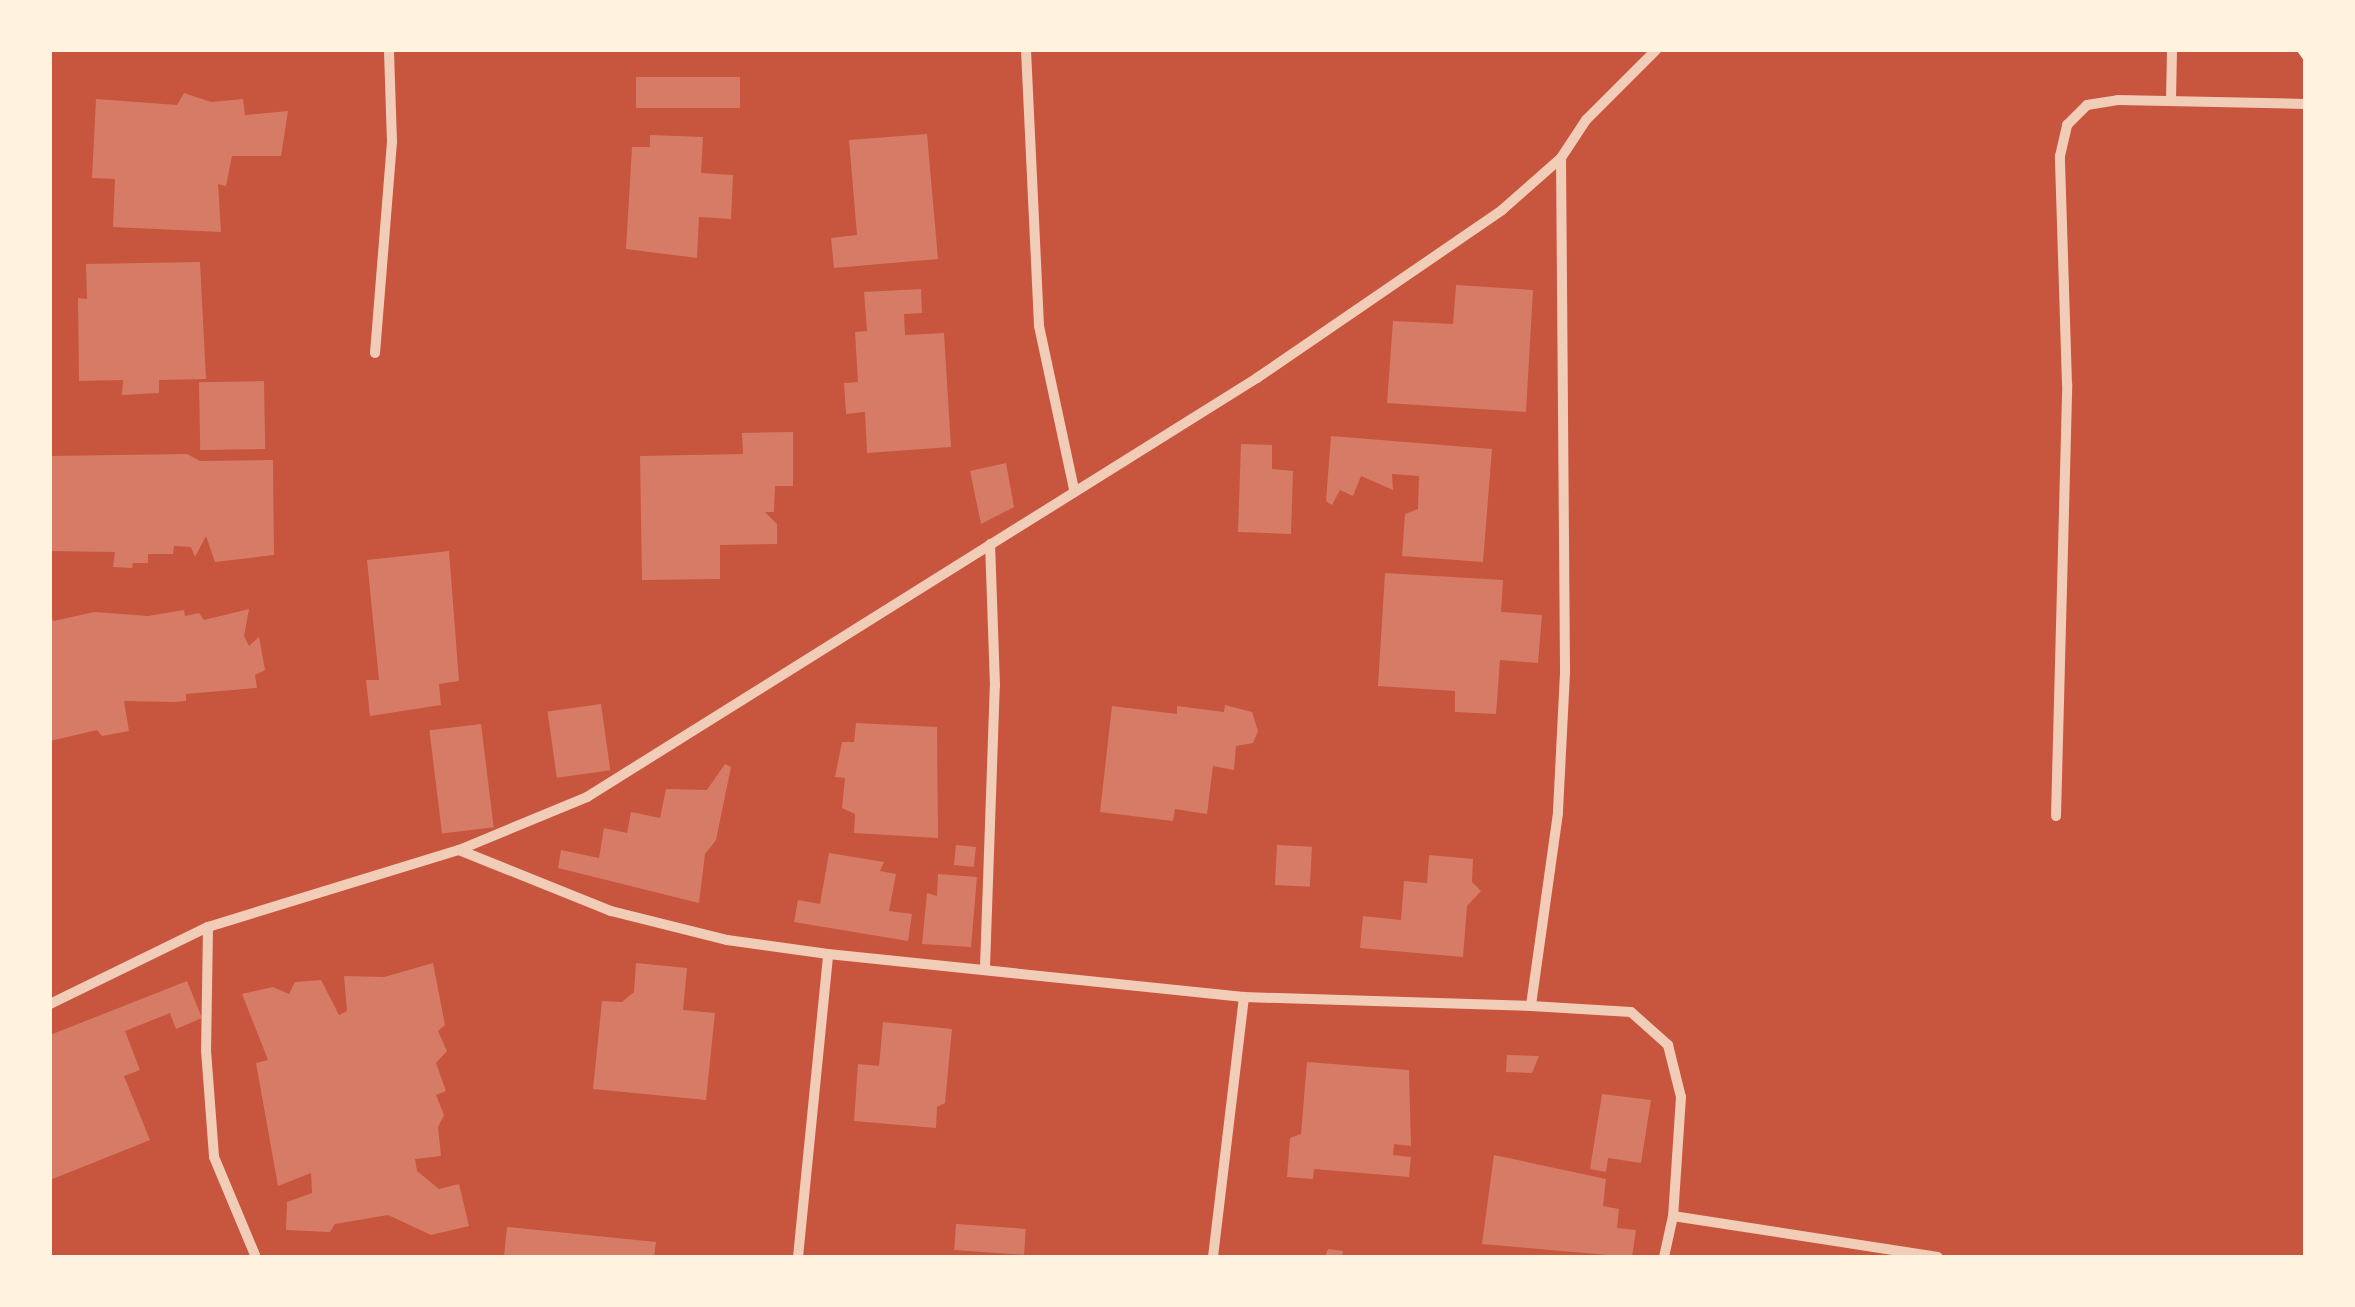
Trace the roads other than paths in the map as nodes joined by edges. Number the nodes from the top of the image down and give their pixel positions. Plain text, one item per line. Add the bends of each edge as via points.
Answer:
1 (390, 50) edge
2 (1026, 50) edge
3 (1656, 50) edge
4 (2172, 50) edge
5 (2171, 99) junction
6 (2305, 104) edge
7 (1561, 158) junction
8 (375, 353) dead end
9 (1074, 489) junction
10 (990, 544) junction
11 (2056, 816) dead end
12 (459, 850) junction
13 (208, 926) junction
14 (828, 954) junction
15 (985, 967) junction
16 (1244, 997) junction
17 (50, 1004) edge
18 (1531, 1006) junction
19 (1673, 1216) junction
20 (254, 1255) edge
21 (798, 1257) edge
22 (1213, 1257) edge
23 (1664, 1257) edge
24 (1938, 1257) edge

1 - 8 street via 392,142
2 - 9 street via 1039,326
3 - 7 street via 1586,120
4 - 5 street
5 - 6 street
5 - 11 street via 2087,104 2067,125 2060,156 2067,384
7 - 9 street via 1502,210 1302,347
7 - 18 street via 1566,673 1558,814
9 - 10 street
10 - 12 street via 587,797
10 - 15 street via 995,686
12 - 13 street
12 - 14 street via 611,912 727,940
13 - 17 street
13 - 20 street via 206,1050 214,1157
14 - 15 street
14 - 21 street
15 - 16 street
16 - 18 street
16 - 22 street
18 - 19 street via 1631,1012 1668,1046 1681,1097
19 - 23 street
19 - 24 street

